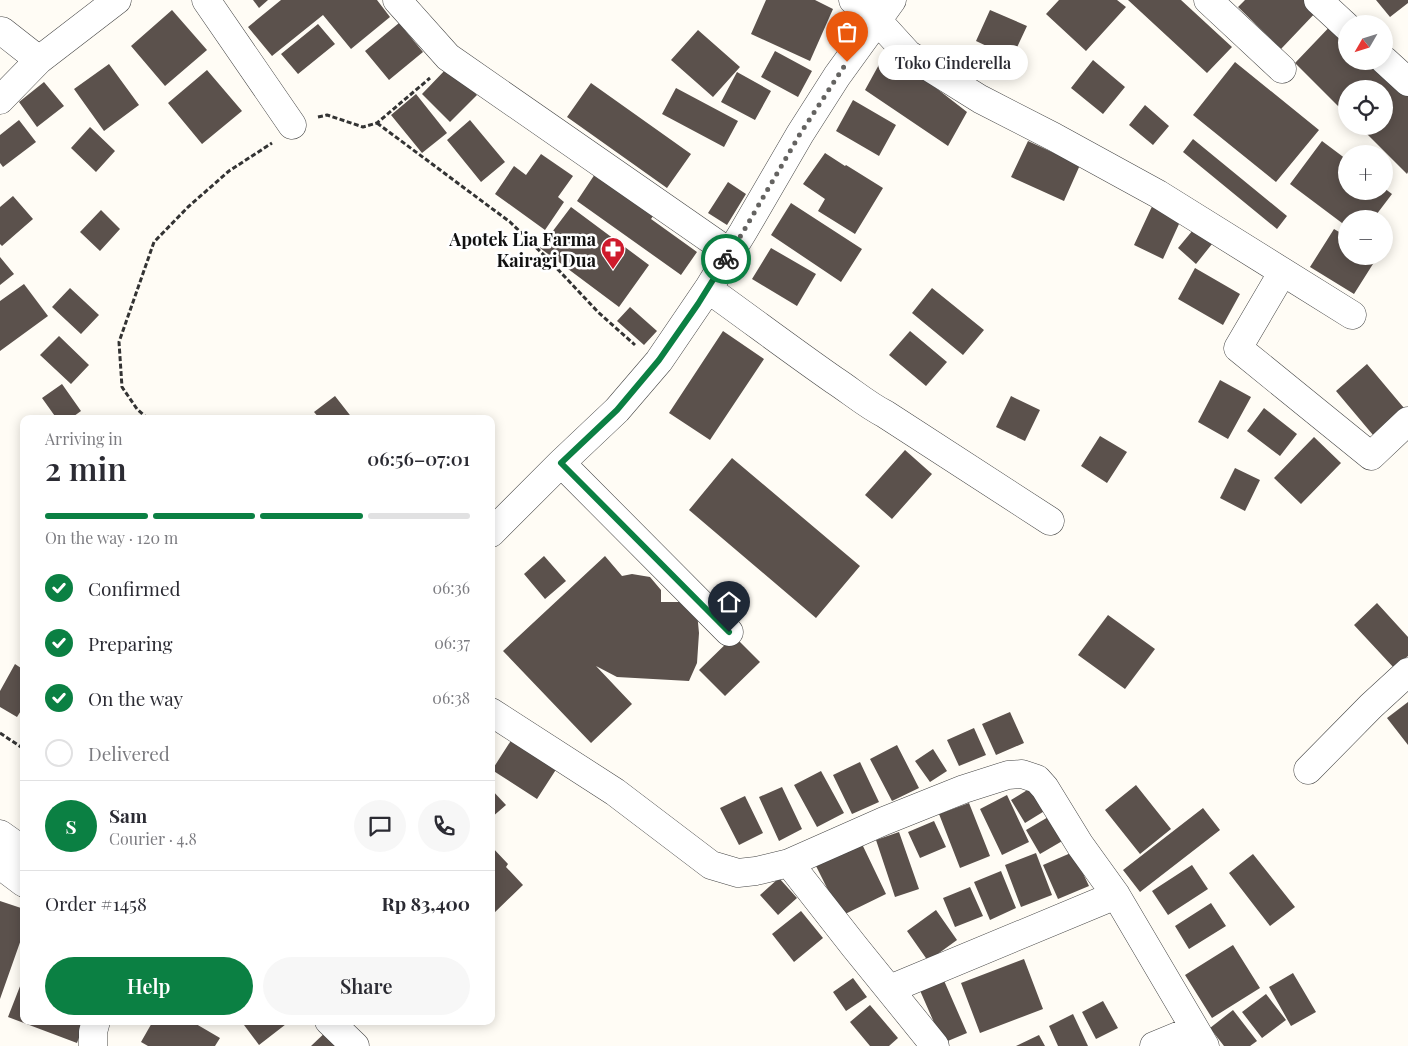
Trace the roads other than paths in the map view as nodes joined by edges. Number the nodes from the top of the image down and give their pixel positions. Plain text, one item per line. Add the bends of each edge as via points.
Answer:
1 (117, 0) edge
2 (206, 0) edge
3 (397, 0) edge
4 (853, 0) edge
5 (1208, 0) edge
6 (1318, 0) edge
7 (885, 10) edge
8 (1338, 19) edge
9 (2, 31) dead end
10 (39, 60) junction
11 (1393, 68) edge
12 (1282, 69) dead end
13 (1408, 82) edge
14 (0, 100) edge
15 (292, 125) road end
16 (730, 253) junction
17 (1282, 273) junction
18 (708, 288) junction
19 (1352, 315) dead end
20 (1408, 422) edge
21 (561, 463) junction
22 (1050, 521) dead end
23 (495, 529) edge
24 (729, 632) dead end
25 (1408, 672) edge
26 (495, 715) edge
27 (1308, 770) dead end
28 (0, 834) edge
29 (20, 848) edge
30 (788, 863) junction
31 (0, 866) edge
32 (20, 880) edge
33 (1116, 895) junction
34 (890, 989) junction
35 (95, 1025) edge
36 (333, 1025) edge
37 (1200, 1038) edge
38 (93, 1046) edge
39 (355, 1046) edge
40 (935, 1046) edge
41 (1154, 1046) edge

1 - 10 street
2 - 15 street
3 - 16 street via 448,57
4 - 7 street
5 - 12 street
6 - 8 street
7 - 16 street via 800,134
7 - 17 street via 908,54 980,99 1158,194
9 - 10 street
10 - 14 street
11 - 13 street
16 - 18 street
17 - 19 street
17 - 20 street via 1238,348 1371,456
18 - 21 street via 659,360 617,410
18 - 22 street via 870,407
21 - 23 street
21 - 24 street
25 - 27 street
26 - 30 street via 615,792 711,864 738,873 756,872
28 - 29 street
30 - 33 street via 964,789 1008,775 1022,774 1037,779 1045,788
30 - 34 street
31 - 32 street
33 - 34 street
33 - 37 street
34 - 40 street
35 - 38 street
36 - 39 street
37 - 41 street

